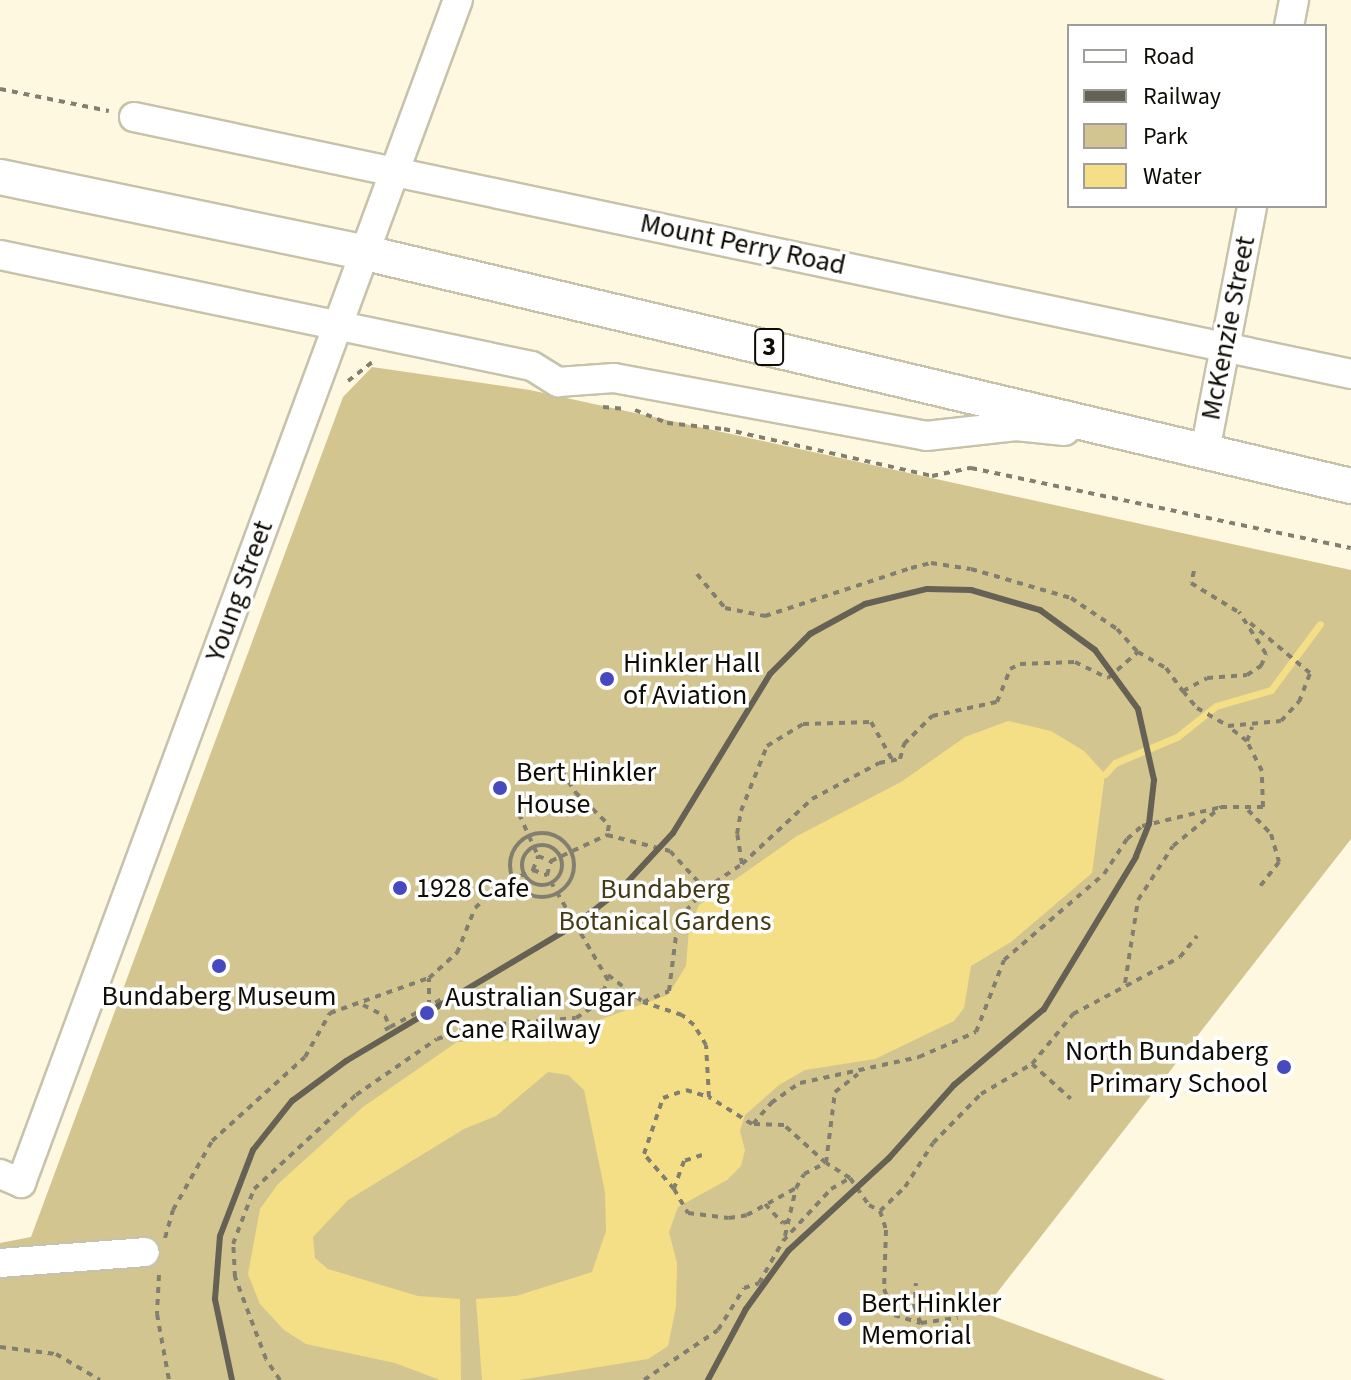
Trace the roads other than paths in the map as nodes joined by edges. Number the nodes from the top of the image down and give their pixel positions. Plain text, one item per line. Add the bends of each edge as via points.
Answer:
1 (458, 0) edge
2 (1294, 0) edge
3 (1289, 24) edge
4 (134, 117) road end
5 (397, 170) junction
6 (0, 177) edge
7 (1252, 208) edge
8 (366, 253) junction
9 (0, 255) edge
10 (336, 326) junction
11 (1223, 348) junction
12 (1351, 374) edge
13 (1172, 442) junction
14 (1205, 451) junction
15 (1351, 486) edge
16 (11, 1179) edge
17 (156, 1253) road end
18 (0, 1263) edge

1 - 5 street, Young Street
2 - 3 street
4 - 5 street, Mount Perry Road
5 - 8 street, Young Street
5 - 11 street, Mount Perry Road
6 - 8 main road, 3
7 - 11 street, McKenzie Street
8 - 10 street, Young Street
8 - 13 main road, 3
9 - 10 street
10 - 13 street via 532,366 558,382 614,378 926,436 1016,426
10 - 16 street, Young Street
11 - 12 street, Mount Perry Road
11 - 14 street, McKenzie Street
13 - 14 main road, 3
14 - 15 main road, 3
17 - 18 street

